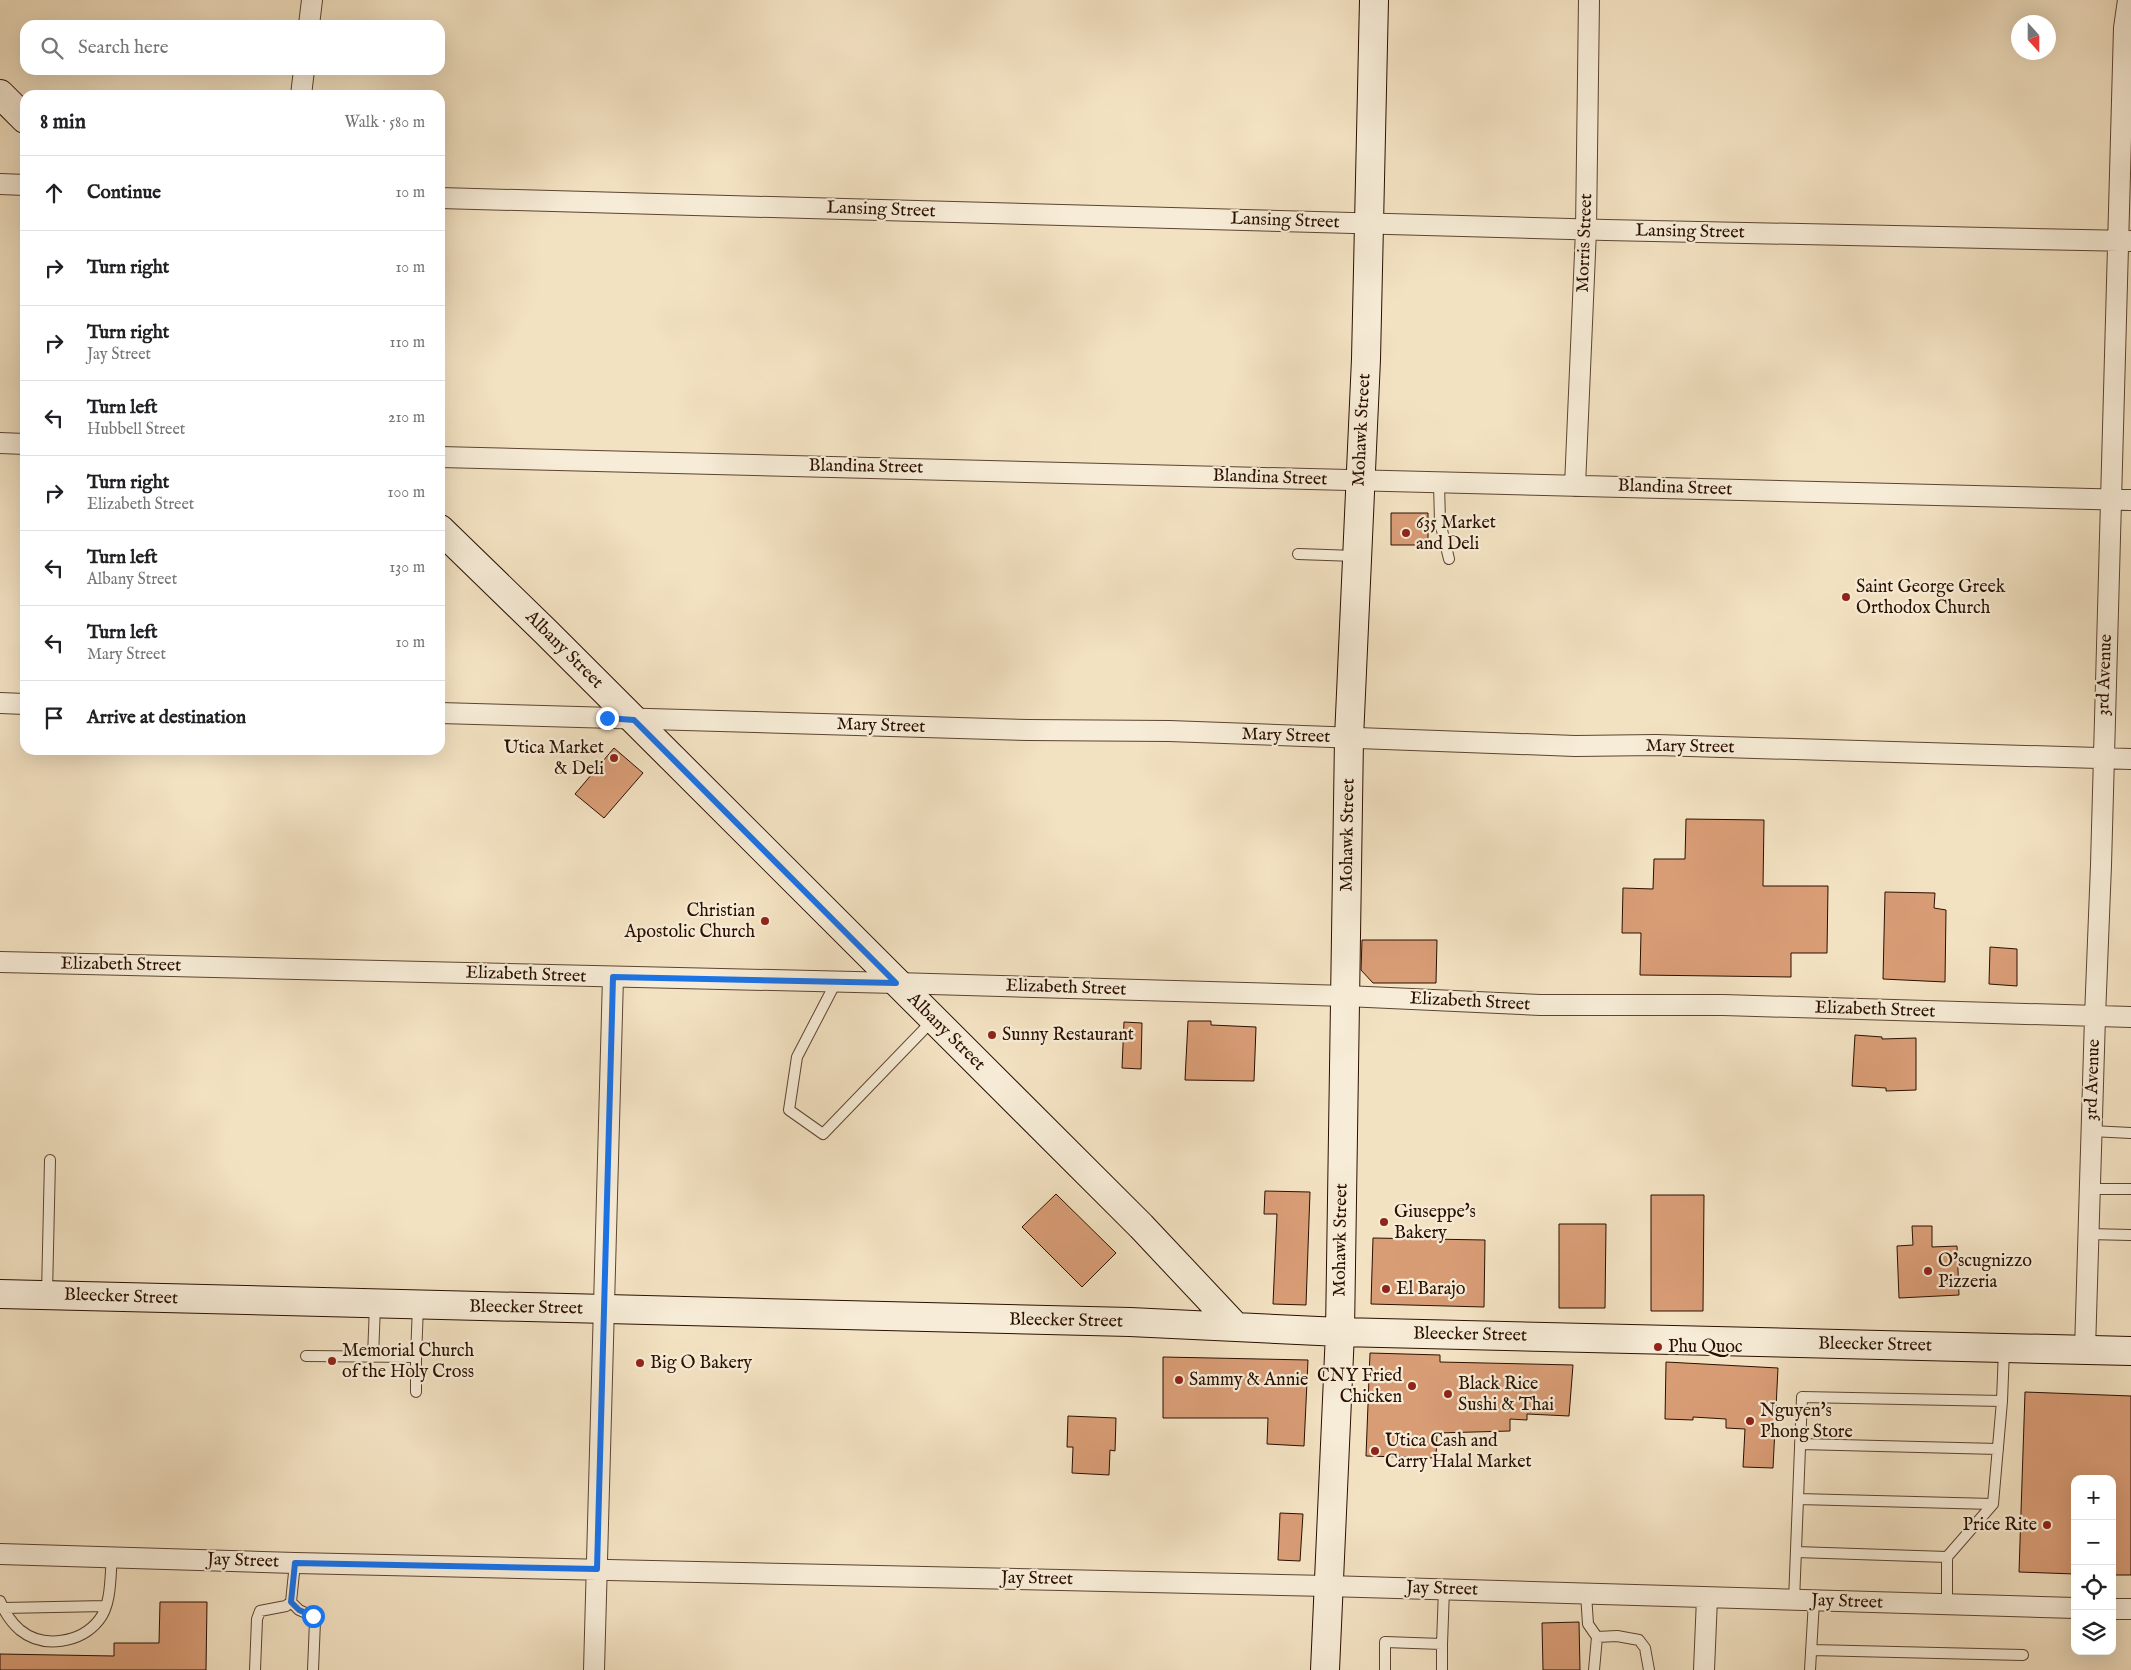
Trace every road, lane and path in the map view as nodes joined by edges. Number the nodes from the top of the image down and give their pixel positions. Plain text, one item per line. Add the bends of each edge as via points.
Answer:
1 (312, 0) edge
2 (1374, 0) edge
3 (1590, 0) edge
4 (2128, 0) edge
5 (310, 20) edge
6 (303, 75) edge
7 (302, 90) edge
8 (0, 94) edge
9 (20, 114) edge
10 (0, 184) edge
11 (20, 185) edge
12 (445, 198) edge
13 (1368, 224) junction
14 (1586, 230) junction
15 (2125, 241) edge
16 (0, 443) edge
17 (20, 444) edge
18 (445, 457) edge
19 (1360, 481) junction
20 (1439, 483) junction
21 (1576, 486) junction
22 (2110, 500) junction
23 (2131, 500) edge
24 (445, 534) edge
25 (1298, 554) dead end
26 (1356, 556) junction
27 (1449, 559) dead end
28 (0, 703) edge
29 (20, 704) edge
30 (445, 713) edge
31 (634, 720) junction
32 (1349, 738) junction
33 (2103, 758) junction
34 (2131, 758) edge
35 (0, 962) edge
36 (613, 977) junction
37 (836, 982) junction
38 (896, 983) junction
39 (1346, 996) junction
40 (2095, 1017) junction
41 (2131, 1017) edge
42 (934, 1020) junction
43 (2091, 1131) junction
44 (2131, 1132) edge
45 (50, 1160) dead end
46 (2090, 1189) junction
47 (2131, 1189) edge
48 (2088, 1234) junction
49 (2131, 1235) edge
50 (0, 1294) edge
51 (47, 1295) junction
52 (375, 1304) junction
53 (418, 1305) junction
54 (604, 1310) junction
55 (1236, 1327) junction
56 (1340, 1332) junction
57 (2004, 1348) junction
58 (2085, 1350) junction
59 (2131, 1351) edge
60 (306, 1356) dead end
61 (373, 1357) junction
62 (416, 1357) junction
63 (416, 1392) dead end
64 (2002, 1401) junction
65 (1800, 1444) junction
66 (1998, 1449) junction
67 (1798, 1499) junction
68 (1993, 1504) junction
69 (1796, 1552) junction
70 (0, 1554) edge
71 (112, 1556) junction
72 (1947, 1557) junction
73 (295, 1563) junction
74 (597, 1569) junction
75 (1327, 1586) junction
76 (1444, 1589) junction
77 (1586, 1594) junction
78 (1707, 1598) junction
79 (1794, 1600) junction
80 (1814, 1601) junction
81 (291, 1602) junction
82 (2, 1605) edge
83 (1947, 1605) junction
84 (106, 1606) junction
85 (2071, 1608) edge
86 (2116, 1609) edge
87 (2131, 1609) edge
88 (1597, 1637) junction
89 (1442, 1644) junction
90 (1811, 1650) junction
91 (2023, 1655) dead end
92 (255, 1670) edge
93 (313, 1670) edge
94 (594, 1670) edge
95 (1324, 1670) edge
96 (1385, 1670) edge
97 (1442, 1670) edge
98 (1594, 1670) edge
99 (1650, 1670) edge
100 (1704, 1670) edge
101 (1810, 1670) edge

1 - 5 street
2 - 13 street, Mohawk Street
3 - 14 street, Morris Street
4 - 15 street, 3rd Avenue via 2124,28
6 - 7 street
8 - 9 street
10 - 11 street
12 - 13 street, Lansing Street
13 - 14 street, Lansing Street
13 - 19 street, Mohawk Street
14 - 15 street, Lansing Street
14 - 21 street, Morris Street
15 - 22 street, 3rd Avenue
16 - 17 street
18 - 19 street, Blandina Street
19 - 20 street, Blandina Street
19 - 26 street, Mohawk Street
20 - 21 street, Blandina Street
20 - 27 lane via 1440,522
21 - 22 street, Blandina Street
22 - 23 street, Blandina Street
22 - 33 street, 3rd Avenue
24 - 31 street, Albany Street
25 - 26 lane
26 - 32 street, Mohawk Street
28 - 29 street
30 - 31 street, Mary Street
31 - 32 street, Mary Street
31 - 38 street, Albany Street
32 - 33 street, Mary Street
32 - 39 street, Mohawk Street
33 - 34 street, Mary Street
33 - 40 street, 3rd Avenue
35 - 36 street, Elizabeth Street
36 - 37 street, Elizabeth Street
36 - 54 street
37 - 38 street, Elizabeth Street
37 - 42 lane via 797,1057 789,1110 823,1134
38 - 39 street, Elizabeth Street
38 - 42 street, Albany Street
39 - 40 street, Elizabeth Street via 1540,1005 1723,1005
39 - 56 street, Mohawk Street
40 - 41 street, Elizabeth Street
40 - 43 street, 3rd Avenue
42 - 55 street, Albany Street via 1141,1226
43 - 44 lane
43 - 46 street, 3rd Avenue
45 - 51 lane
46 - 47 lane
46 - 48 street, 3rd Avenue
48 - 49 lane
48 - 58 street, 3rd Avenue
50 - 51 street, Bleecker Street
51 - 52 street, Bleecker Street
52 - 53 street, Bleecker Street
52 - 61 lane
53 - 54 street, Bleecker Street
53 - 62 lane
54 - 55 street, Bleecker Street
54 - 74 street
55 - 56 street, Bleecker Street
56 - 57 street, Bleecker Street
56 - 75 street, Mohawk Street
57 - 58 street, Bleecker Street
57 - 64 lane
58 - 59 street, Bleecker Street
60 - 61 lane
61 - 62 lane
62 - 63 lane
64 - 65 lane via 1802,1397
64 - 66 lane
65 - 66 lane
65 - 67 lane
66 - 68 lane
67 - 68 lane
67 - 69 lane
68 - 72 lane
69 - 72 lane
69 - 79 lane
70 - 71 street, Jay Street
71 - 73 street, Jay Street
71 - 84 lane
72 - 83 lane
73 - 74 street, Jay Street
73 - 81 lane
74 - 75 street, Jay Street
74 - 94 street
75 - 76 street, Jay Street
75 - 95 street, Mohawk Street
76 - 77 street, Jay Street
76 - 89 lane
77 - 78 street, Jay Street
77 - 88 lane via 1588,1624
78 - 79 street, Jay Street
78 - 100 street
79 - 80 street, Jay Street
80 - 83 street, Jay Street
80 - 90 lane
81 - 92 lane via 260,1611
81 - 93 lane via 313,1616 315,1621
82 - 84 lane
82 - 84 lane via 19,1629 33,1638 48,1641 69,1640 85,1633 100,1619
83 - 85 street, Jay Street
86 - 87 street
88 - 98 lane
88 - 99 lane via 1639,1640 1645,1648
89 - 96 lane via 1385,1642
89 - 97 lane
90 - 91 lane
90 - 101 lane

